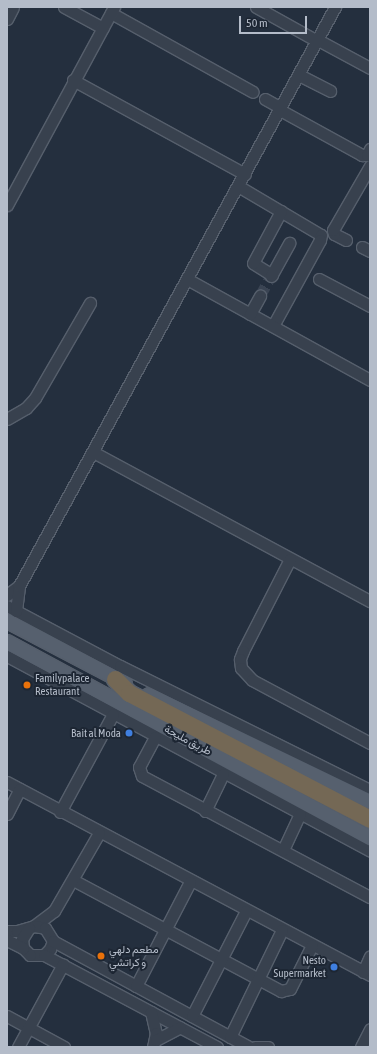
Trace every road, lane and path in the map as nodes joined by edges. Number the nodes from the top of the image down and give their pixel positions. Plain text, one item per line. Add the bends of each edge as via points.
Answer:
1 (13, 7) edge
2 (64, 7) edge
3 (256, 7) edge
4 (335, 7) edge
5 (112, 10) edge
6 (7, 19) edge
7 (103, 28) junction
8 (319, 39) junction
9 (370, 62) edge
10 (370, 68) edge
11 (299, 75) junction
12 (73, 80) junction
13 (330, 90) dead end
14 (253, 92) dead end
15 (265, 99) dead end
16 (281, 109) junction
17 (370, 149) edge
18 (370, 166) edge
19 (245, 174) junction
20 (238, 186) junction
21 (10, 192) edge
22 (7, 205) edge
23 (281, 211) junction
24 (346, 240) dead end
25 (289, 243) dead end
26 (187, 279) junction
27 (319, 279) dead end
28 (260, 296) tunnel mouth
29 (90, 303) dead end
30 (370, 306) edge
31 (250, 314) junction
32 (273, 326) junction
33 (369, 376) edge
34 (7, 419) edge
35 (93, 452) junction
36 (290, 559) junction
37 (20, 586) junction
38 (7, 595) edge
39 (370, 602) edge
40 (10, 613) edge
41 (7, 642) edge
42 (7, 656) edge
43 (115, 679) junction
44 (113, 714) junction
45 (155, 737) junction
46 (370, 743) edge
47 (223, 774) junction
48 (7, 782) edge
49 (20, 789) junction
50 (370, 790) edge
51 (370, 802) edge
52 (205, 811) junction
53 (60, 812) junction
54 (7, 814) edge
55 (300, 814) junction
56 (370, 819) edge
57 (99, 833) junction
58 (370, 838) edge
59 (283, 850) junction
60 (370, 851) edge
61 (72, 880) junction
62 (190, 882) junction
63 (370, 897) edge
64 (54, 911) junction
65 (246, 911) junction
66 (32, 927) junction
67 (165, 929) junction
68 (282, 930) junction
69 (7, 931) edge
70 (52, 939) junction
71 (7, 940) edge
72 (312, 945) junction
73 (23, 948) junction
74 (44, 955) junction
75 (370, 956) edge
76 (221, 959) junction
77 (63, 964) junction
78 (366, 974) edge
79 (258, 979) junction
80 (136, 986) junction
81 (151, 1012) junction
82 (7, 1016) edge
83 (192, 1016) junction
84 (180, 1027) junction
85 (28, 1028) junction
86 (369, 1033) edge
87 (230, 1036) junction
88 (154, 1044) edge
89 (18, 1047) edge
90 (64, 1047) edge
91 (217, 1047) edge
92 (249, 1047) edge
93 (255, 1047) edge
94 (268, 1047) edge
95 (361, 1047) edge

1 - 6 street
2 - 7 street
3 - 8 street
4 - 8 street
5 - 7 street
5 - 14 street
7 - 12 street
8 - 9 street
8 - 10 street
8 - 11 street
11 - 13 street
11 - 16 street
12 - 19 street
12 - 21 street
15 - 16 street
16 - 17 street via 362,155 367,155
16 - 19 street
18 - 24 street via 333,230 334,234
19 - 20 street
20 - 23 street
20 - 26 street
21 - 22 street
23 - 25 street via 253,263 271,275
23 - 32 street via 317,232 321,237
26 - 31 street
26 - 35 street
27 - 30 street
28 - 31 street
29 - 34 street via 33,402
31 - 32 street
32 - 33 street
35 - 36 street
35 - 37 street
36 - 39 street
36 - 46 street via 243,651 240,659 241,668 252,680
37 - 38 street
37 - 40 street
40 - 43 main road, طريق مليحة
40 - 50 street
41 - 58 main road, طريق مليحة
42 - 44 street
43 - 51 main road, طريق مليحة
43 - 56 highway via 129,694
44 - 45 street
44 - 53 street
45 - 47 street
45 - 52 street via 140,764 140,774
47 - 52 street
47 - 55 street
48 - 49 street
49 - 53 street
49 - 54 street
52 - 59 street
53 - 57 street
55 - 59 street
55 - 60 street
57 - 61 street
57 - 62 street
59 - 63 street
61 - 64 street
61 - 67 street
62 - 65 street
62 - 67 street
64 - 66 street
64 - 70 street
65 - 68 street
65 - 76 street
66 - 69 street via 17,932
66 - 70 street via 45,928
66 - 73 street via 22,939
67 - 76 street
67 - 80 street
68 - 72 street
68 - 79 street
70 - 74 street via 50,949
70 - 80 street
71 - 73 street
72 - 78 street
72 - 79 street via 288,990 281,991
73 - 74 street via 30,955
74 - 77 street
75 - 78 street
76 - 79 street
76 - 83 street
77 - 81 street
77 - 85 street
79 - 87 street
80 - 83 street
81 - 84 street
81 - 88 street
82 - 85 street
83 - 87 street
84 - 88 street
84 - 91 street
85 - 89 street
85 - 90 street
86 - 95 street
87 - 92 street
93 - 94 street

